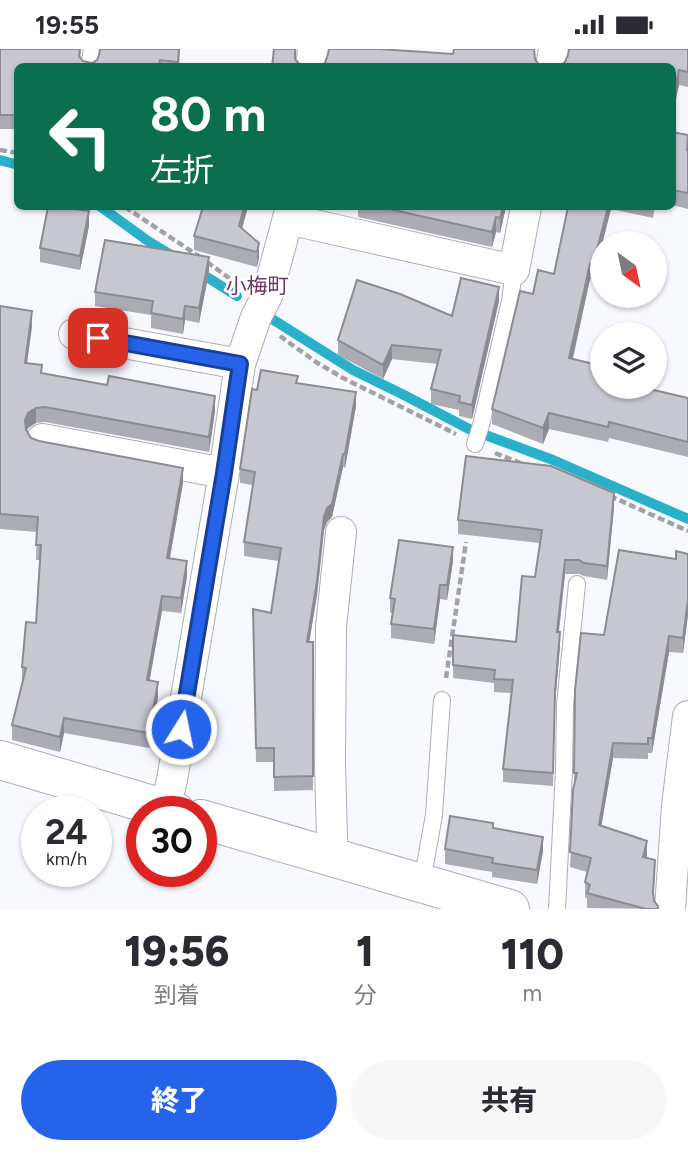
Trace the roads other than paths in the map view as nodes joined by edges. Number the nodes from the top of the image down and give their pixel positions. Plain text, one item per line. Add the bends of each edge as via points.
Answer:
1 (525, 210) edge
2 (289, 213) edge
3 (514, 270) junction
4 (74, 334) dead end
5 (240, 364) junction
6 (42, 439) edge
7 (475, 444) dead end
8 (224, 473) junction
9 (341, 532) dead end
10 (577, 584) dead end
11 (442, 700) road end
12 (688, 716) edge
13 (0, 760) edge
14 (171, 796) edge
15 (126, 797) edge
16 (217, 824) edge
17 (329, 855) junction
18 (422, 882) junction
19 (510, 909) edge
20 (557, 909) edge
21 (670, 909) edge

1 - 3 street
2 - 3 street
2 - 5 street via 267,296
3 - 7 lane
4 - 5 street
5 - 8 street
6 - 8 street
8 - 14 street
9 - 17 street via 331,627
10 - 20 lane via 565,705
11 - 18 lane via 434,815
12 - 21 street
13 - 15 street
16 - 17 street
17 - 18 street
18 - 19 street

